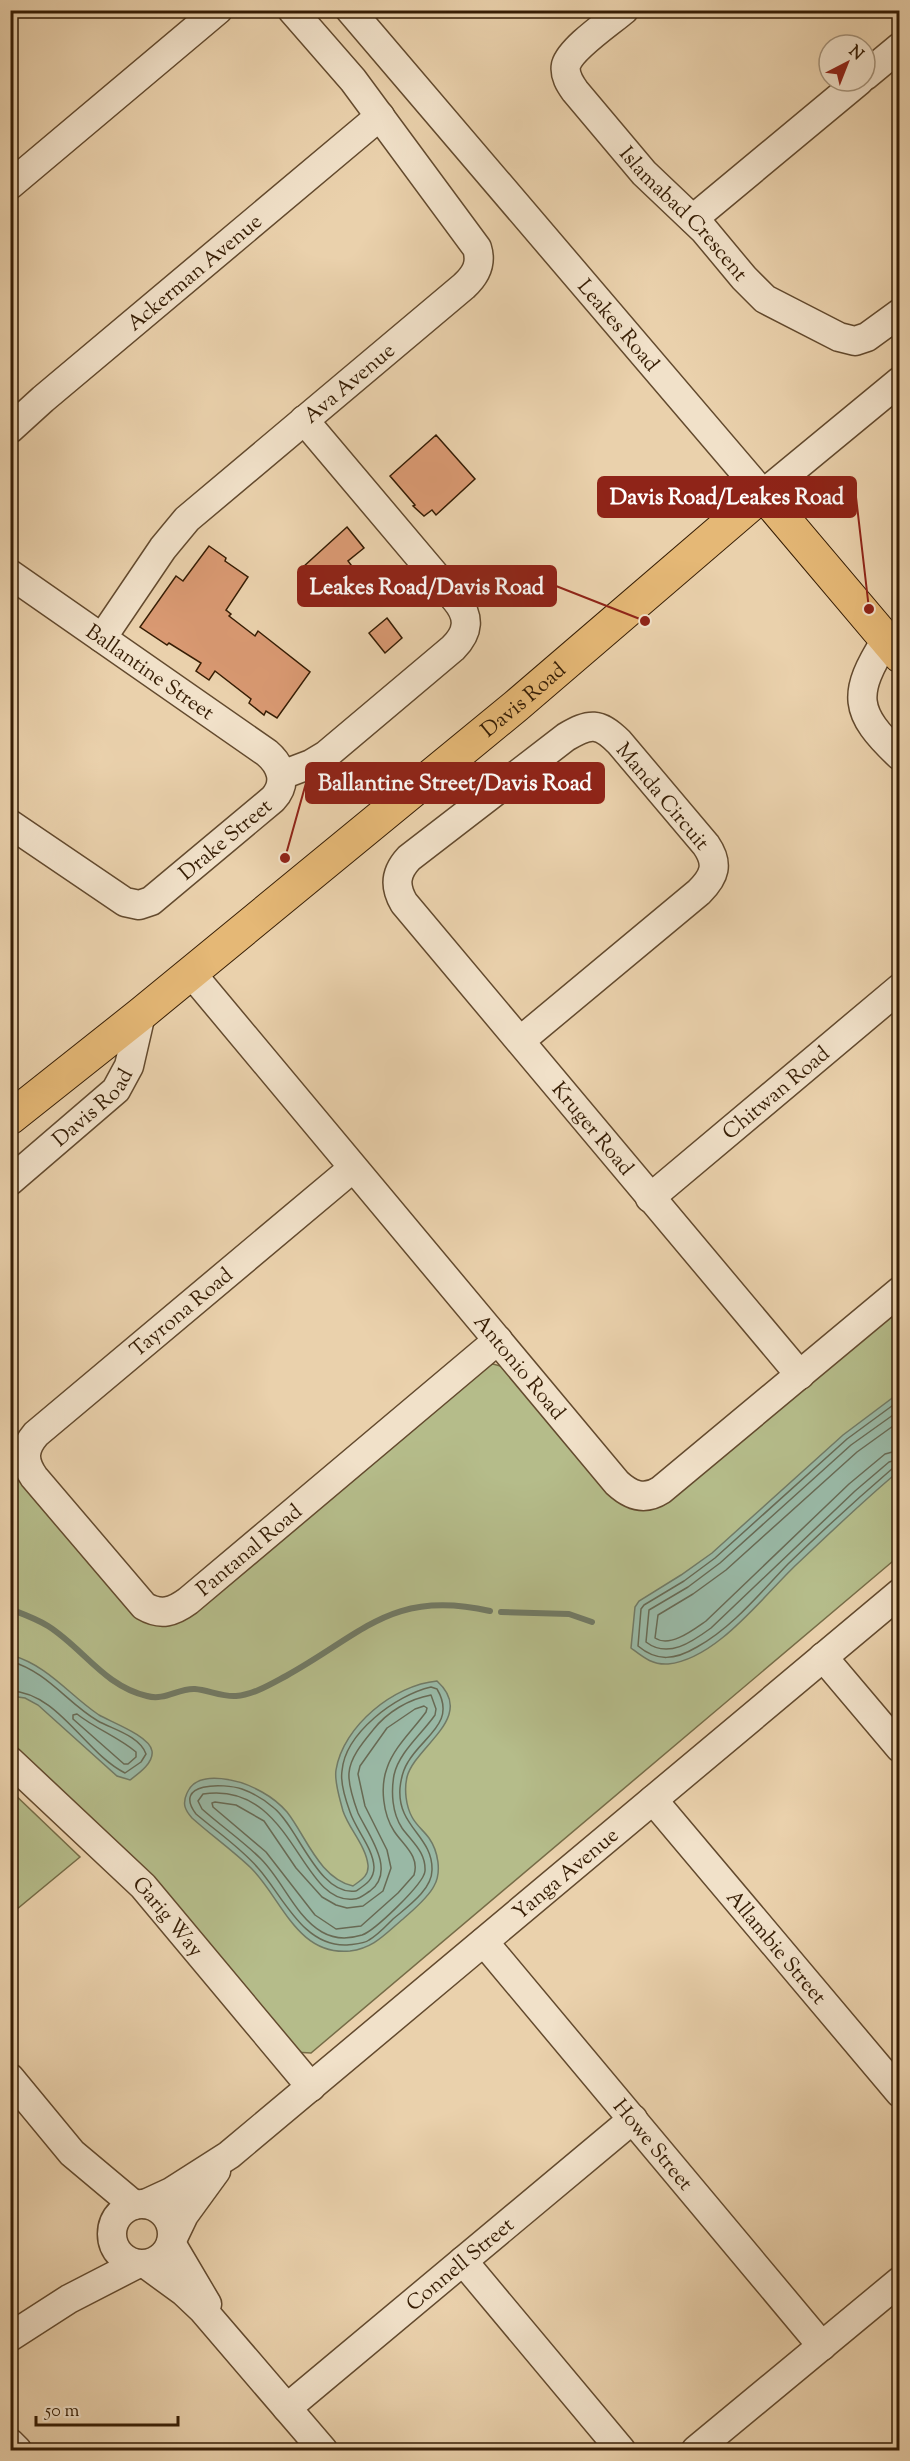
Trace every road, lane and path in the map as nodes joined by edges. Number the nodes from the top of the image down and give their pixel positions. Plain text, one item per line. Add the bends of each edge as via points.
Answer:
1 (218, 10) edge
2 (292, 10) edge
3 (350, 10) edge
4 (624, 10) edge
5 (900, 47) edge
6 (877, 66) edge
7 (845, 93) edge
8 (380, 117) junction
9 (10, 185) edge
10 (693, 219) junction
11 (900, 313) edge
12 (900, 381) edge
13 (304, 420) junction
14 (10, 429) edge
15 (763, 494) junction
16 (10, 574) edge
17 (102, 638) junction
18 (893, 648) edge
19 (900, 756) edge
20 (282, 775) junction
21 (10, 824) edge
22 (396, 878) joint
23 (191, 974) junction
24 (900, 988) edge
25 (141, 1014) junction
26 (520, 1041) junction
27 (10, 1118) edge
28 (353, 1168) junction
29 (10, 1180) edge
30 (650, 1198) junction
31 (900, 1291) edge
32 (498, 1340) junction
33 (800, 1375) junction
34 (18, 1452) edge
35 (900, 1593) edge
36 (824, 1657) junction
37 (900, 1748) edge
38 (10, 1761) edge
39 (653, 1800) junction
40 (484, 1942) junction
41 (10, 2078) edge
42 (311, 2087) junction
43 (900, 2093) edge
44 (633, 2119) junction
45 (72, 2153) junction
46 (230, 2155) junction
47 (140, 2204) junction
48 (112, 2231) junction
49 (172, 2241) junction
50 (463, 2261) junction
51 (142, 2264) junction
52 (900, 2281) edge
53 (39, 2318) junction
54 (10, 2337) edge
55 (233, 2343) junction
56 (822, 2346) junction
57 (287, 2408) junction
58 (10, 2443) edge
59 (17, 2451) edge
60 (323, 2451) edge
61 (621, 2451) edge
62 (696, 2451) edge

1 - 9 street
2 - 8 street, Ava Avenue
3 - 15 street, Leakes Road
4 - 10 street, Islamabad Crescent via 571,56 567,76 575,91 644,173
5 - 6 street
7 - 10 street
8 - 13 street, Ava Avenue via 477,248 479,265 464,286
8 - 14 street, Ackerman Avenue
10 - 11 street, Islamabad Crescent via 765,299 838,337 861,340
12 - 15 street, Davis Road
13 - 17 street, Ava Avenue via 187,519
13 - 20 street, Drake Street via 456,600 467,622 464,636 453,648 326,755
15 - 18 main road, Leakes Road
15 - 23 main road, Davis Road via 516,706
16 - 17 street, Ballantine Street
17 - 20 street, Ballantine Street via 267,753
18 - 19 street, Leakes Road via 869,666 862,709 874,730
20 - 21 street, Drake Street via 280,789 273,799 146,904 118,899
22 - 26 street, Kruger Road via 404,903
22 - 26 street, Manda Circuit via 414,854 566,737 589,726 603,728 619,742 706,845 715,860 708,883
23 - 25 main road, Davis Road
23 - 28 street, Antonio Road
24 - 30 street, Chitwan Road
25 - 27 main road, Davis Road
25 - 29 street, Davis Road via 129,1066 116,1090
26 - 30 street, Kruger Road
28 - 32 street, Antonio Road
28 - 34 street, Tayrona Road
30 - 33 street, Kruger Road
31 - 33 street, Antonio Road
32 - 33 street, Antonio Road via 617,1483 632,1495 640,1496 661,1490
32 - 34 street, Pantanal Road via 197,1593 168,1612 151,1610 136,1598 34,1477
35 - 36 street, Yanga Avenue
36 - 37 street
36 - 39 street, Yanga Avenue
38 - 42 street, Garig Way via 143,1886
39 - 40 street, Yanga Avenue
39 - 43 street, Allambie Street
40 - 42 street, Yanga Avenue
40 - 44 street, Howe Street
41 - 45 street
42 - 46 street, Yanga Avenue
44 - 50 street, Connell Street
44 - 56 street, Howe Street
45 - 47 street via 118,2193
45 - 48 street
46 - 47 street, Yanga Avenue via 171,2192
46 - 49 street, Yanga Avenue via 184,2215
47 - 48 street via 125,2209
47 - 49 street via 164,2213 172,2230
48 - 51 street via 121,2255
48 - 53 street via 87,2270
49 - 51 street via 164,2256
49 - 55 street
50 - 57 street, Connell Street
50 - 61 street
51 - 53 street via 97,2283
51 - 55 street via 184,2292
52 - 56 street
53 - 54 street
55 - 57 street
56 - 62 street
57 - 60 street
58 - 59 street

